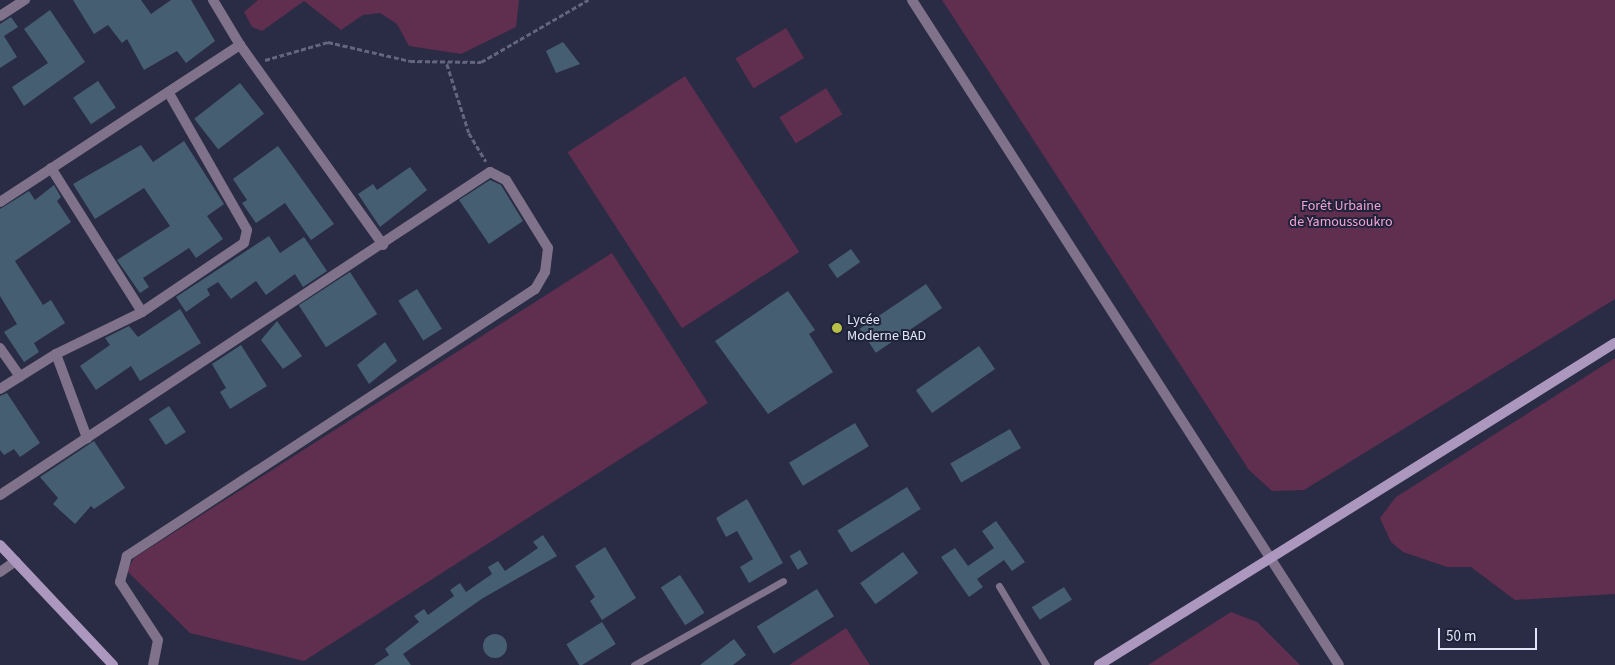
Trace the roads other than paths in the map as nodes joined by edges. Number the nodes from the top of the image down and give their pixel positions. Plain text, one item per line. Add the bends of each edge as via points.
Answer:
1 (25, 0) edge
2 (213, 0) edge
3 (912, 0) edge
4 (0, 16) edge
5 (240, 45) junction
6 (169, 93) junction
7 (51, 168) junction
8 (0, 202) edge
9 (383, 245) junction
10 (142, 312) junction
11 (1615, 343) edge
12 (0, 348) edge
13 (56, 354) junction
14 (20, 377) junction
15 (0, 389) edge
16 (87, 438) junction
17 (0, 495) edge
18 (0, 545) edge
19 (1270, 558) junction
20 (16, 561) junction
21 (0, 572) edge
22 (783, 580) dead end
23 (999, 586) dead end
24 (113, 665) edge
25 (153, 665) edge
26 (634, 665) edge
27 (1046, 665) edge
28 (1099, 665) edge
29 (1339, 665) edge

1 - 4 street
2 - 5 street
3 - 19 street
5 - 6 street
5 - 9 street
6 - 7 street
6 - 10 street via 247,230 244,243
7 - 8 street
7 - 10 street
9 - 16 street
9 - 25 street via 490,172 506,180 548,248 545,272 534,289 127,556 120,582 158,640
10 - 13 street
11 - 19 street
12 - 14 street
13 - 14 street
13 - 16 street
14 - 15 street
16 - 17 street
18 - 20 street
19 - 28 street
19 - 29 street
20 - 21 street
20 - 24 street
22 - 26 lane
23 - 27 lane

